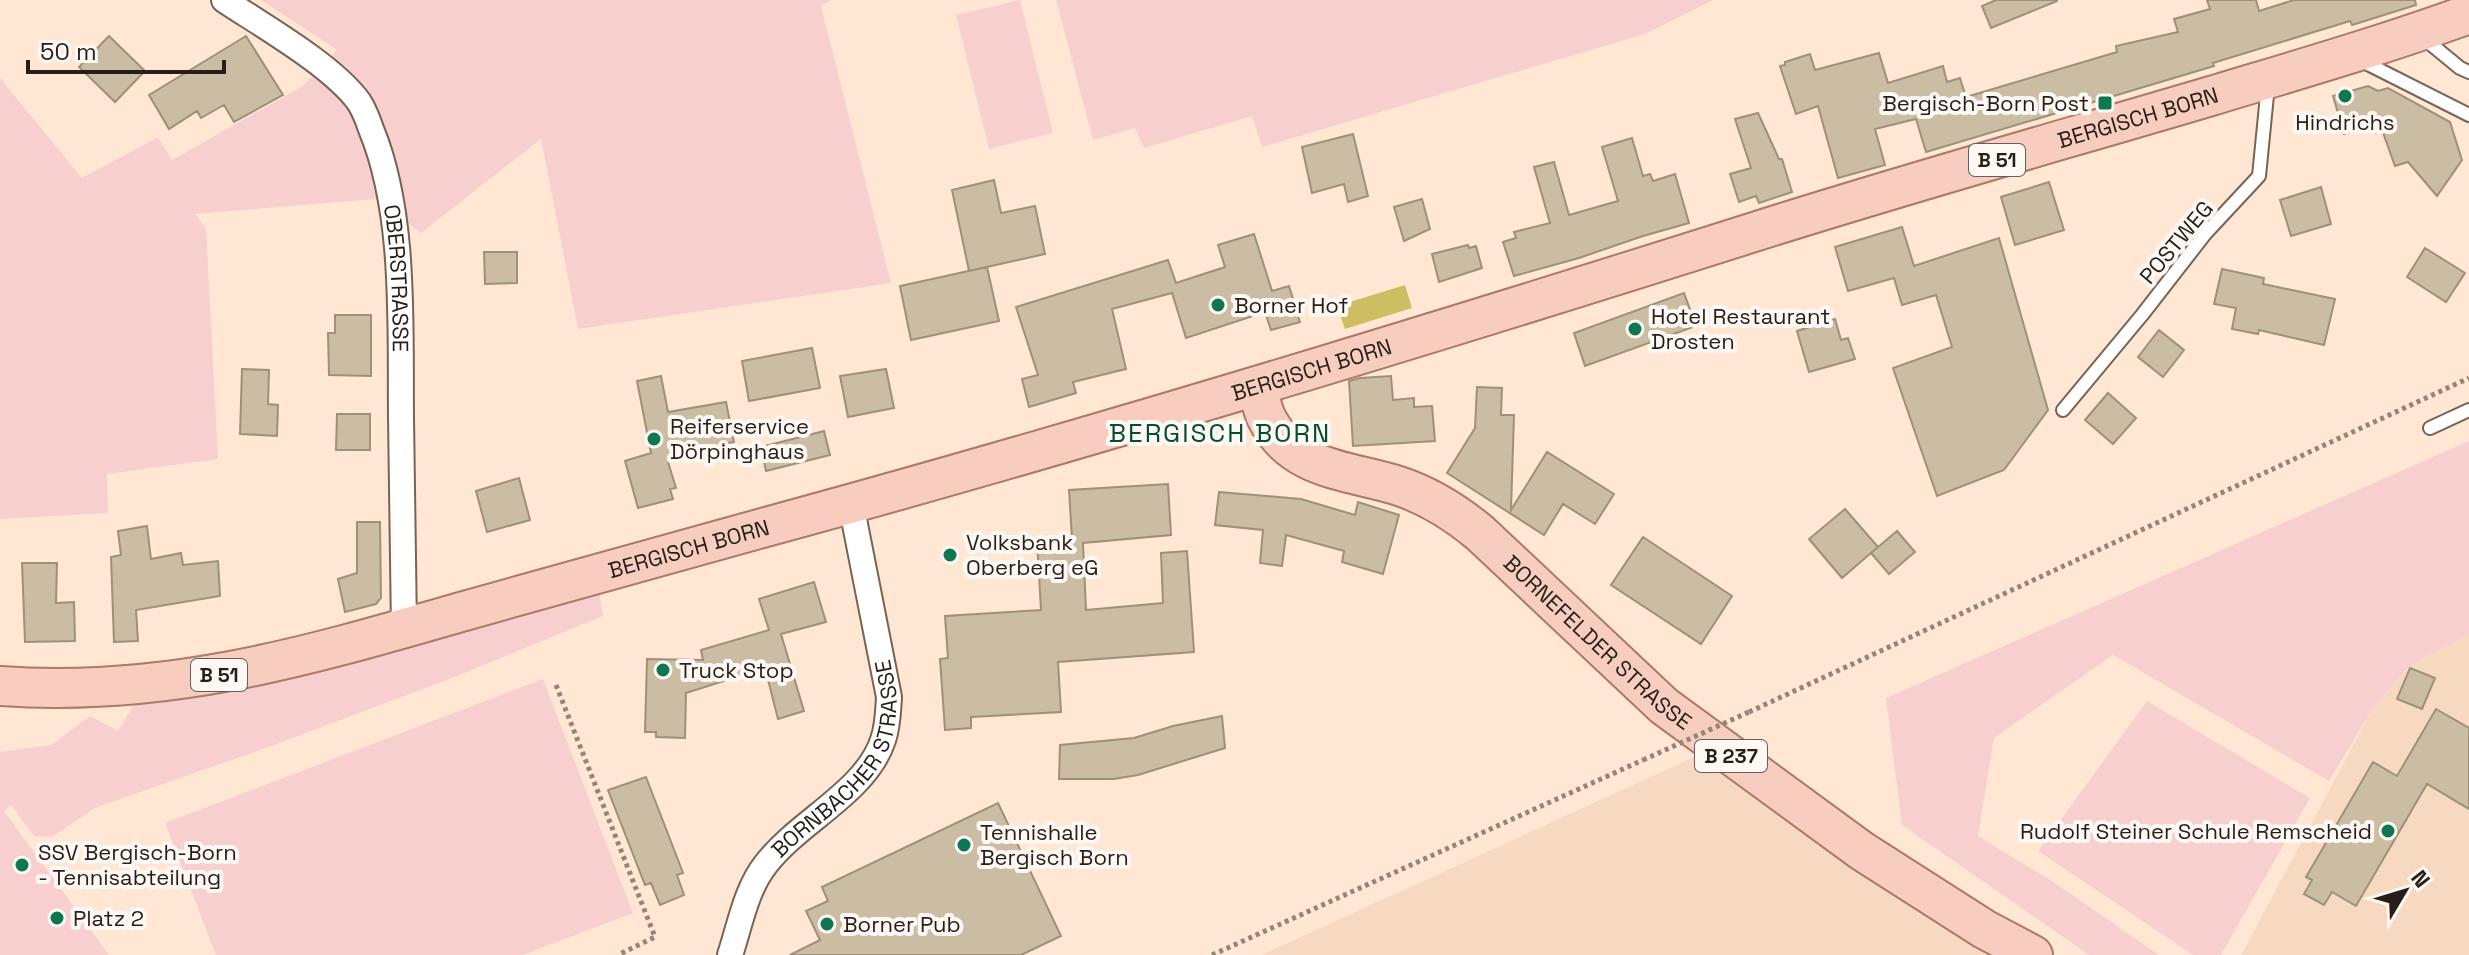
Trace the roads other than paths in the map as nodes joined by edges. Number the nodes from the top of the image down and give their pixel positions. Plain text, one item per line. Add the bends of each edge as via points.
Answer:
1 (224, 0) edge
2 (2469, 14) edge
3 (2417, 33) junction
4 (2348, 54) junction
5 (2469, 72) edge
6 (2268, 79) junction
7 (2469, 115) edge
8 (1257, 387) junction
9 (2063, 410) dead end
10 (2469, 410) edge
11 (2430, 428) dead end
12 (851, 504) junction
13 (404, 629) junction
14 (0, 686) edge
15 (730, 955) edge
16 (2033, 955) edge

1 - 13 street, OBERSTRASSE via 322,66 348,90 360,103 379,147 395,239 400,311
2 - 3 main road, BERGISCH BORN / B 51
3 - 4 main road, BERGISCH BORN / B 51
3 - 5 lane
4 - 6 main road, BERGISCH BORN / B 51
4 - 7 lane
6 - 8 main road, BERGISCH BORN / B 51
6 - 9 lane, POSTWEG via 2259,176 2205,234
8 - 12 main road, BERGISCH BORN / B 51
8 - 16 main road, BORNEFELDER STRASSE / B 237 via 1265,416 1304,459 1402,487 1460,517 1664,706 1862,851
10 - 11 lane
12 - 13 main road, BERGISCH BORN / B 51
12 - 15 street, BORNBACHER STRASSE via 889,697 884,739 868,769 766,864 748,898
13 - 14 main road, BERGISCH BORN / B 51 via 194,679 102,688

